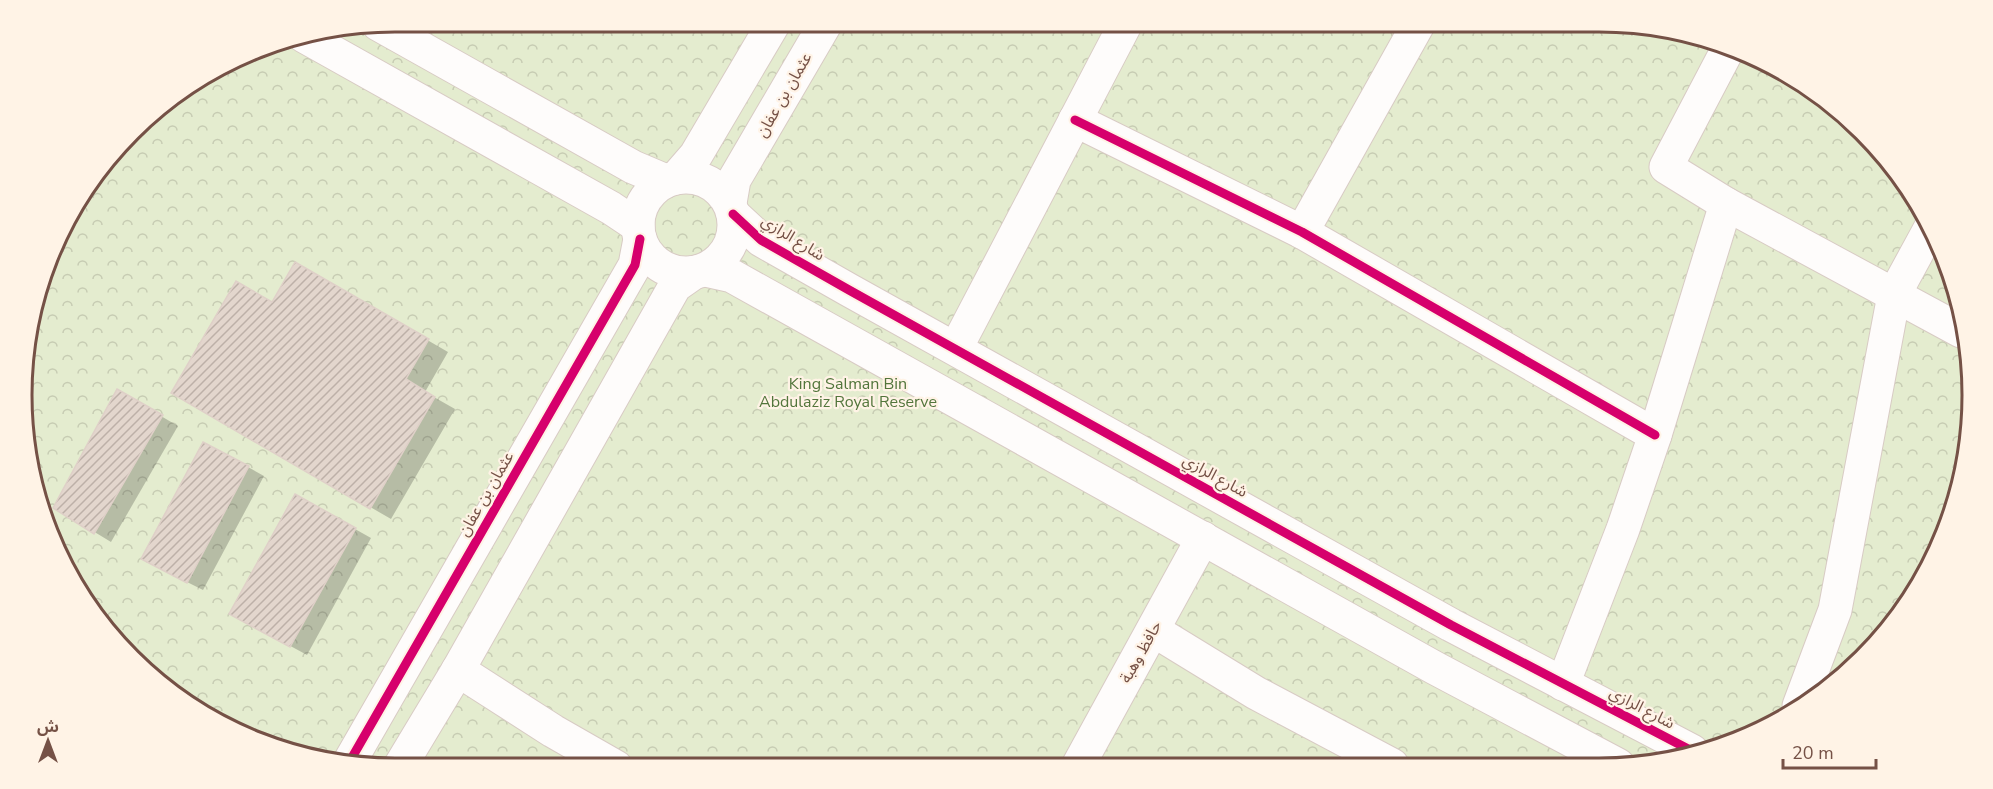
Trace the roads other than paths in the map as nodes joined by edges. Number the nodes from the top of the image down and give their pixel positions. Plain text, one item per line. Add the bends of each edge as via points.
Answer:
1 (392, 32) edge
2 (769, 32) edge
3 (821, 32) edge
4 (1120, 32) edge
5 (1414, 32) edge
6 (313, 41) edge
7 (1726, 55) edge
8 (1075, 120) junction
9 (671, 180) junction
10 (1726, 204) junction
11 (731, 208) junction
12 (639, 232) junction
13 (1302, 232) junction
14 (1925, 237) edge
15 (700, 271) junction
16 (1894, 295) junction
17 (1956, 328) edge
18 (956, 348) junction
19 (1655, 435) junction
20 (1203, 538) junction
21 (1153, 630) junction
22 (458, 670) junction
23 (1563, 684) junction
24 (1804, 693) edge
25 (1684, 747) edge
26 (354, 755) edge
27 (405, 758) edge
28 (600, 758) edge
29 (1082, 758) edge
30 (1379, 758) edge
31 (1604, 758) edge

1 - 9 street via 633,167
2 - 9 street via 696,155
3 - 11 street, عثمان بن عفان via 734,180
4 - 8 street
5 - 13 street
6 - 12 street via 611,208
7 - 10 street via 1666,167
8 - 13 street
8 - 18 street
9 - 11 street via 683,176 701,178 717,187
9 - 12 street via 651,191 641,207
10 - 16 street
10 - 19 street
11 - 15 street via 735,222 732,242 721,259
11 - 18 street, شارع الرازي via 761,240
12 - 15 street via 652,260 668,270
12 - 26 street, عثمان بن عفان via 635,265
13 - 19 street
14 - 16 street
15 - 20 street via 732,276
15 - 22 street via 675,286
16 - 17 street
16 - 24 street via 1835,610
18 - 23 street, شارع الرازي
19 - 23 street
20 - 21 street, حافظ وهبة
20 - 31 street via 1434,668
21 - 29 street, حافظ وهبة
21 - 30 street via 1256,693
22 - 27 street
22 - 28 street
23 - 25 street, شارع الرازي

